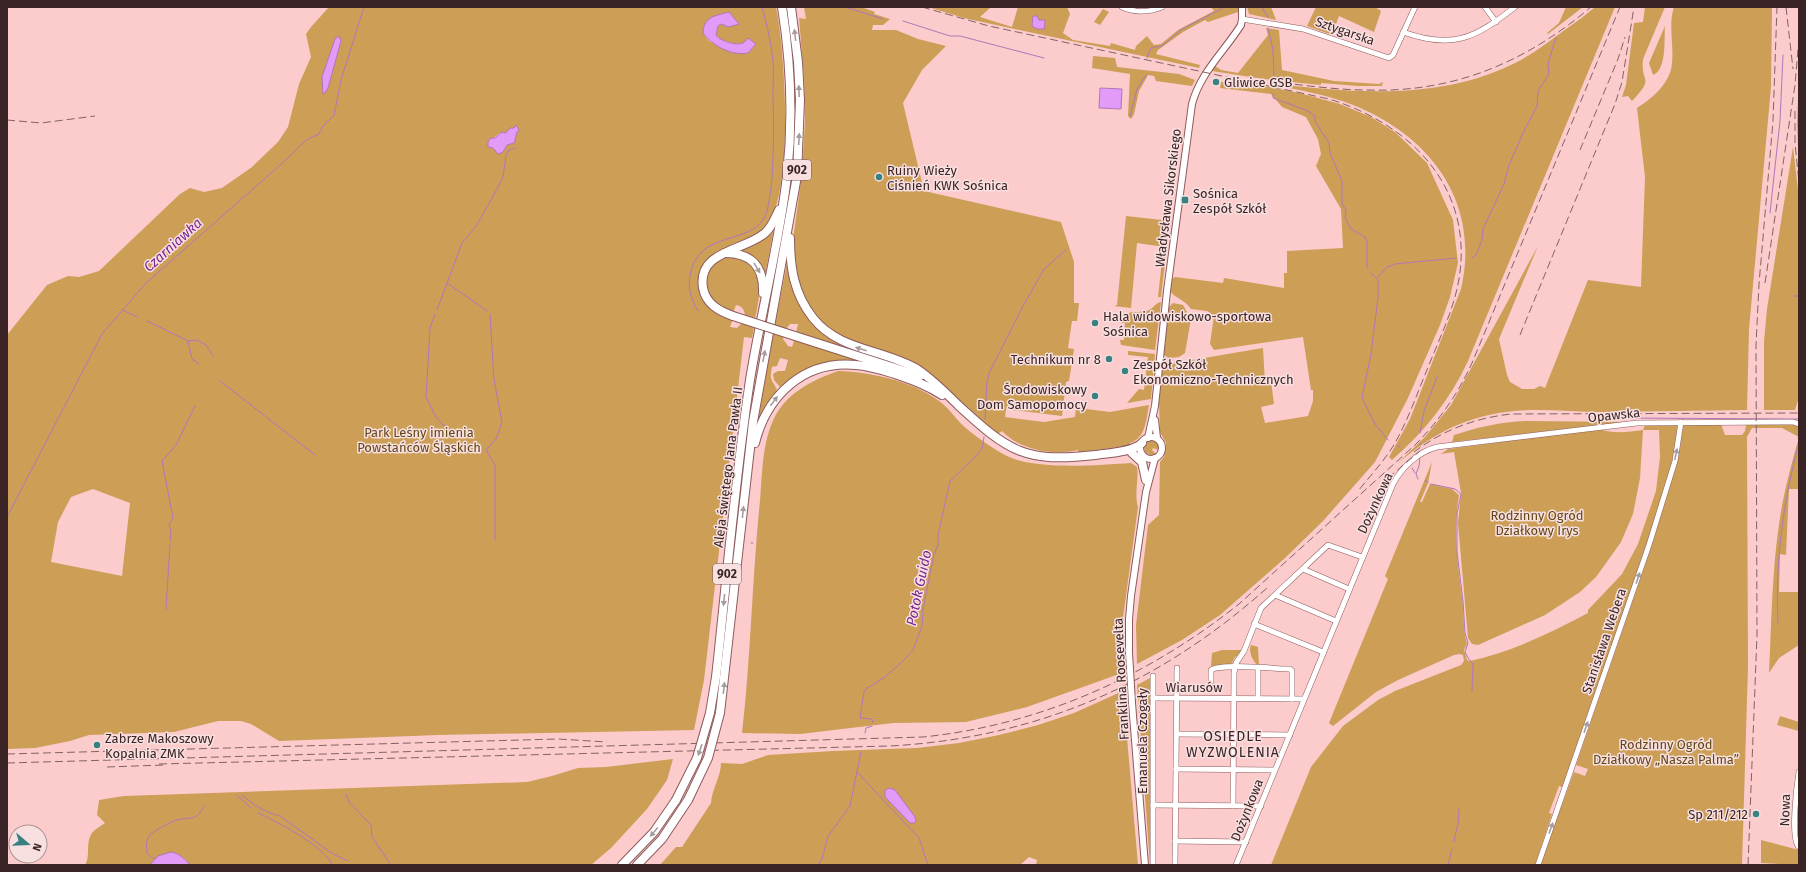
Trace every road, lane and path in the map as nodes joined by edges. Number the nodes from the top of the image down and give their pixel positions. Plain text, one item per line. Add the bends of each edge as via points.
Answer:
1 (782, 7) edge
2 (791, 7) edge
3 (1122, 7) edge
4 (1162, 7) edge
5 (1242, 7) edge
6 (1415, 7) edge
7 (1485, 7) edge
8 (1515, 7) edge
9 (1242, 19) junction
10 (1496, 22) junction
11 (1403, 32) junction
12 (784, 195) junction
13 (790, 219) junction
14 (724, 253) junction
15 (762, 318) junction
16 (934, 383) junction
17 (957, 403) junction
18 (1155, 406) junction
19 (1681, 422) junction
20 (1799, 424) edge
21 (1148, 438) junction
22 (1157, 438) junction
23 (1142, 443) junction
24 (1432, 448) joint
25 (1116, 452) junction
26 (1132, 453) junction
27 (1144, 455) junction
28 (1155, 458) junction
29 (748, 469) junction
30 (1146, 480) junction
31 (1146, 492) junction
32 (1362, 557) junction
33 (1303, 569) junction
34 (1349, 589) junction
35 (1275, 595) junction
36 (1336, 621) junction
37 (1254, 624) junction
38 (1323, 652) junction
39 (1235, 666) junction
40 (1177, 668) dead end
41 (1258, 668) junction
42 (1154, 676) dead end
43 (1211, 681) dead end
44 (1153, 698) junction
45 (1177, 698) junction
46 (1234, 698) junction
47 (1258, 698) junction
48 (1292, 699) junction
49 (1304, 699) junction
50 (1177, 734) junction
51 (1234, 734) junction
52 (1290, 735) junction
53 (1176, 769) junction
54 (1234, 770) junction
55 (1275, 770) junction
56 (1799, 772) edge
57 (1153, 805) junction
58 (1176, 806) junction
59 (1233, 806) junction
60 (1260, 806) junction
61 (1175, 841) junction
62 (1246, 842) junction
63 (1799, 847) edge
64 (622, 865) edge
65 (637, 865) edge
66 (1145, 865) edge
67 (1153, 865) edge
68 (1175, 865) edge
69 (1236, 865) edge
70 (1538, 865) edge

1 - 12 main road, Aleja świętego Jana Pawła II / 902 via 790,88 790,142
13 -> 2 main road, Aleja świętego Jana Pawła II / 902 via 798,150 800,100
3 - 4 street via 1146,11
5 - 9 street, Władysława Sikorskiego
6 - 11 street
7 - 10 street
8 - 10 street
9 - 11 street, Sztygarska via 1303,29 1386,58 1392,57
9 - 18 street, Władysława Sikorskiego via 1238,29 1199,84 1192,104
10 - 11 street via 1459,40 1434,41
12 - 14 main road via 772,226 766,233
12 - 15 main road, Aleja świętego Jana Pawła II / 902
16 -> 13 main road via 907,364 842,342 813,318 800,298 792,275
29 -> 13 main road, Aleja świętego Jana Pawła II / 902 via 760,377
14 -> 15 main road via 745,256 758,268 763,289
14 - 16 main road, bridge via 707,266 703,277 705,295 720,310 903,370
15 -> 64 main road, Aleja świętego Jana Pawła II / 902, bridge via 742,436 710,713 697,758 676,800 654,832
16 - 17 main road
17 - 25 main road via 1001,442 1028,454 1060,458
29 -> 17 main road via 760,424 773,401 794,381 824,368 855,365 880,369 923,384
18 - 21 street, Władysława Sikorskiego
18 - 22 street, Władysława Sikorskiego
19 - 20 street, Opawska
19 - 24 street, Opawska via 1637,422
70 -> 19 street, Stanisława Webera via 1649,545 1674,461
21 - 22 street
21 - 23 street
22 - 28 street via 1162,450
23 - 25 main road
23 - 27 street
24 - 32 street, Dożynkowa via 1409,463 1396,478
25 - 26 main road
26 - 27 main road
26 - 30 main road via 1142,462
27 - 28 street
27 - 30 street, Franklina Roosevelta via 1148,463
28 - 31 street, Franklina Roosevelta
65 -> 29 main road, Aleja świętego Jana Pawła II / 902, bridge via 662,838 688,800 708,758 720,713
30 - 31 street, Franklina Roosevelta
31 - 66 street, Franklina Roosevelta, bridge via 1129,619 1132,703
32 - 33 street via 1328,545
32 - 34 street, Dożynkowa
33 - 34 street
33 - 35 street
34 - 36 street, Dożynkowa
35 - 36 street
35 - 37 street via 1261,608
36 - 38 street, Dożynkowa
37 - 38 street
37 - 39 street, Wiarusów via 1244,651
38 - 49 street, Dożynkowa
39 - 41 street, Wiarusów
39 - 43 street, Wiarusów via 1213,668
39 - 46 street, Wiarusów
40 - 45 street
41 - 47 street
41 - 48 street, Wiarusów via 1290,669
42 - 44 street, Emanuela Czogały
44 - 45 street, Wiarusów
44 - 57 street, Emanuela Czogały
45 - 46 street, Wiarusów
45 - 50 street
46 - 47 street, Wiarusów
46 - 51 street
47 - 48 street, Wiarusów
48 - 49 street, Wiarusów
49 - 52 street, Dożynkowa
50 - 51 street
50 - 53 street
51 - 52 street
51 - 54 street
52 - 55 street, Dożynkowa
53 - 54 street
53 - 58 street
54 - 55 street
54 - 59 street
55 - 60 street, Dożynkowa
56 - 63 street, Nowa via 1795,811 1796,842
57 - 58 street, Emanuela Czogały
57 - 67 street, Emanuela Czogały
58 - 59 street, Emanuela Czogały
58 - 61 street
59 - 60 street, Emanuela Czogały
60 - 62 street, Dożynkowa
61 - 62 street
61 - 68 street
62 - 69 street, Dożynkowa

